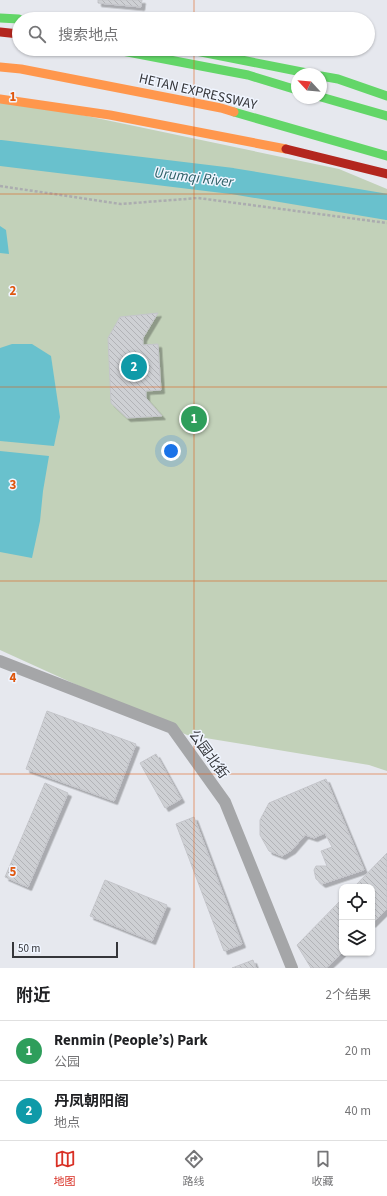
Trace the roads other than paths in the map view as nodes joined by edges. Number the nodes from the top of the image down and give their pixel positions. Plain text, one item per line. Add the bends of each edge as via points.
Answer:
1 (0, 18) edge
2 (12, 19) edge
3 (0, 32) edge
4 (12, 33) edge
5 (149, 56) edge
6 (221, 56) edge
7 (0, 68) edge
8 (291, 70) edge
9 (327, 77) edge
10 (291, 88) edge
11 (387, 96) edge
12 (327, 98) edge
13 (0, 99) edge
14 (387, 116) edge
15 (387, 156) edge
16 (387, 174) edge
17 (0, 661) edge
18 (292, 968) edge

1 - 2 main road
3 - 4 main road
5 - 10 main road, HETAN EXPRESSWAY via 248,75
6 - 8 main road
7 - 15 main road, HETAN EXPRESSWAY via 21,69 220,108
9 - 11 main road
12 - 14 main road
13 - 16 main road via 110,115 279,147
17 - 18 street, 公园北街 via 172,728 225,802

